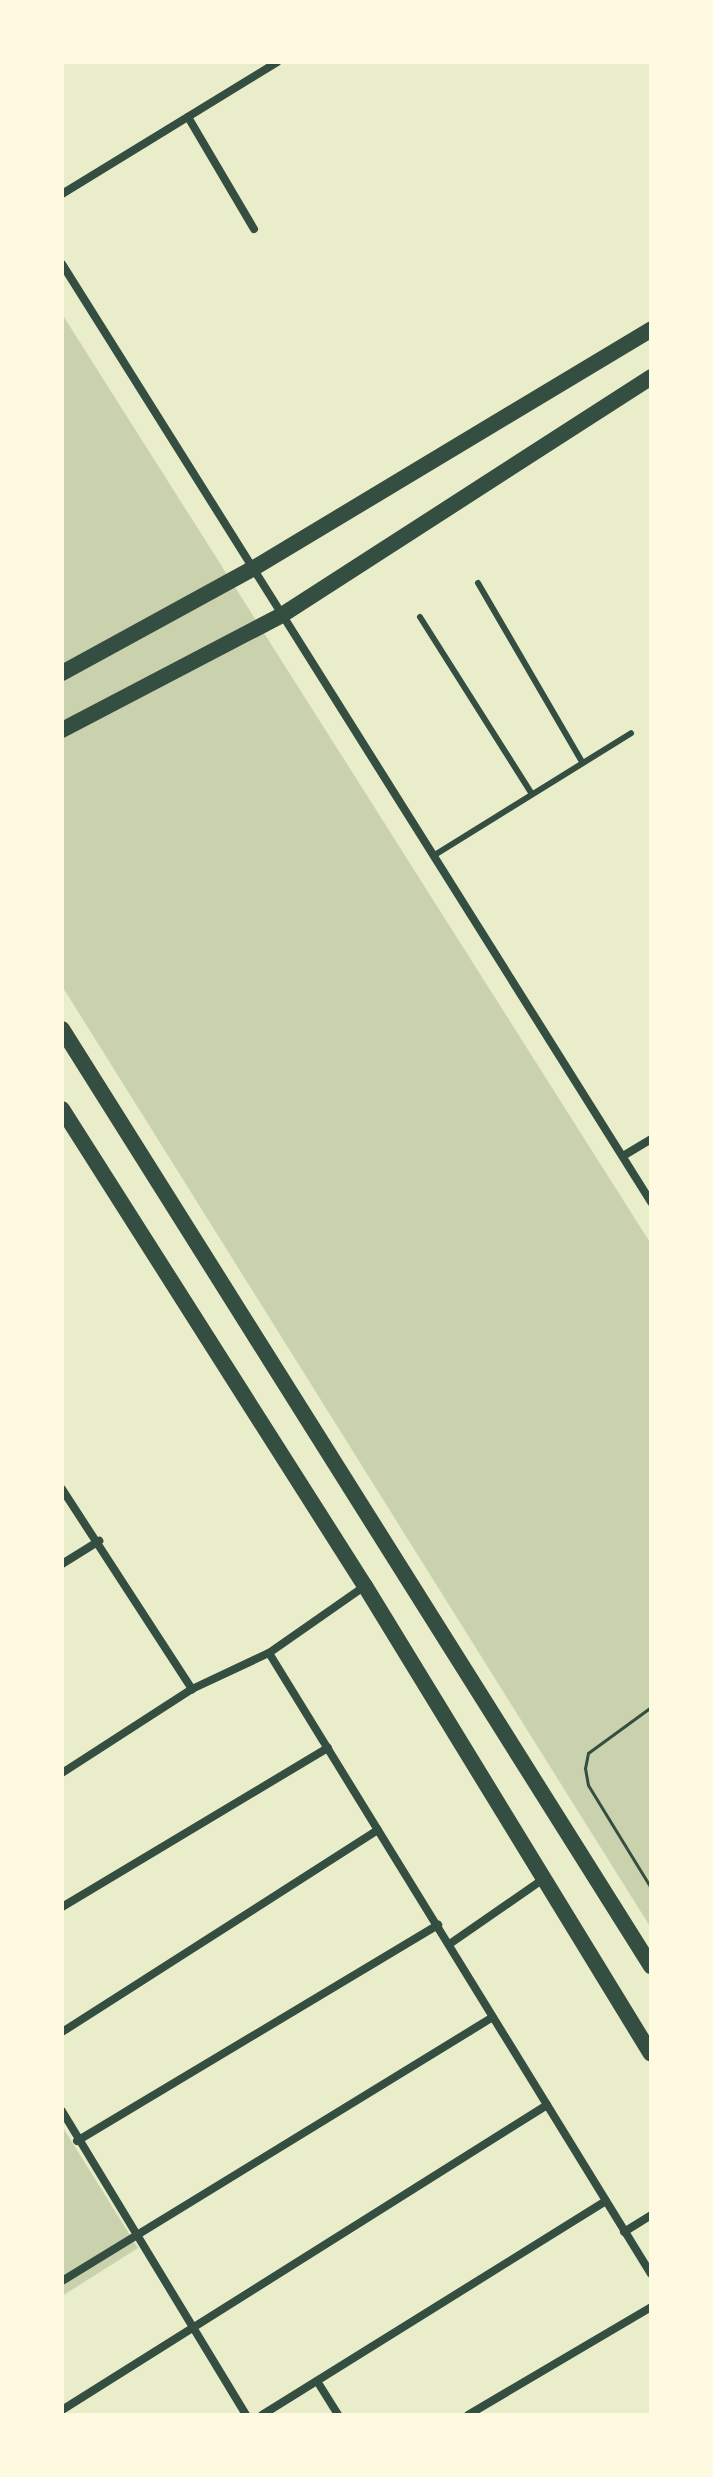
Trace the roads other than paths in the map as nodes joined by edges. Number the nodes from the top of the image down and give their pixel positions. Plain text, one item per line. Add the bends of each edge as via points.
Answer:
1 (277, 62) edge
2 (188, 117) junction
3 (62, 194) edge
4 (254, 229) dead end
5 (62, 264) edge
6 (651, 329) edge
7 (651, 377) edge
8 (254, 568) junction
9 (478, 583) dead end
10 (282, 615) junction
11 (420, 617) dead end
12 (62, 673) edge
13 (62, 730) edge
14 (631, 733) dead end
15 (582, 762) junction
16 (532, 794) junction
17 (433, 856) junction
18 (62, 1029) edge
19 (62, 1109) edge
20 (651, 1139) edge
21 (623, 1156) junction
22 (651, 1202) edge
23 (62, 1489) edge
24 (99, 1541) junction
25 (62, 1564) edge
26 (365, 1586) junction
27 (269, 1653) junction
28 (192, 1689) junction
29 (328, 1748) junction
30 (62, 1773) edge
31 (378, 1830) junction
32 (542, 1880) junction
33 (62, 1907) edge
34 (438, 1925) junction
35 (451, 1943) junction
36 (651, 1966) edge
37 (493, 2017) junction
38 (62, 2032) edge
39 (648, 2044) edge
40 (547, 2105) junction
41 (62, 2111) edge
42 (77, 2141) junction
43 (606, 2201) junction
44 (651, 2215) edge
45 (624, 2232) junction
46 (137, 2234) junction
47 (651, 2274) edge
48 (62, 2281) edge
49 (651, 2307) edge
50 (195, 2327) junction
51 (317, 2381) junction
52 (62, 2410) edge
53 (246, 2415) edge
54 (262, 2415) edge
55 (338, 2415) edge
56 (468, 2415) edge

1 - 2 street
2 - 3 street
2 - 4 street
5 - 8 street
6 - 8 main road
7 - 10 main road
8 - 10 street
8 - 12 main road
9 - 15 lane
10 - 13 main road
10 - 17 street
11 - 16 lane
14 - 15 lane
15 - 16 lane
16 - 17 lane
17 - 21 street
18 - 36 main road
19 - 26 main road
20 - 21 street
21 - 22 street
23 - 24 street
24 - 25 street
24 - 28 street
26 - 27 street
26 - 32 main road
27 - 28 street
27 - 29 street
28 - 30 street
29 - 31 street
29 - 33 street
31 - 34 street
31 - 38 street
32 - 35 street
32 - 39 main road
34 - 35 street
34 - 42 street
35 - 37 street
37 - 40 street
37 - 46 street
40 - 43 street
40 - 50 street
41 - 42 street
42 - 46 street
43 - 45 street
43 - 51 street
44 - 45 street
45 - 47 street
46 - 48 street
46 - 50 street
49 - 56 street
50 - 52 street
50 - 53 street
51 - 54 street
51 - 55 street

